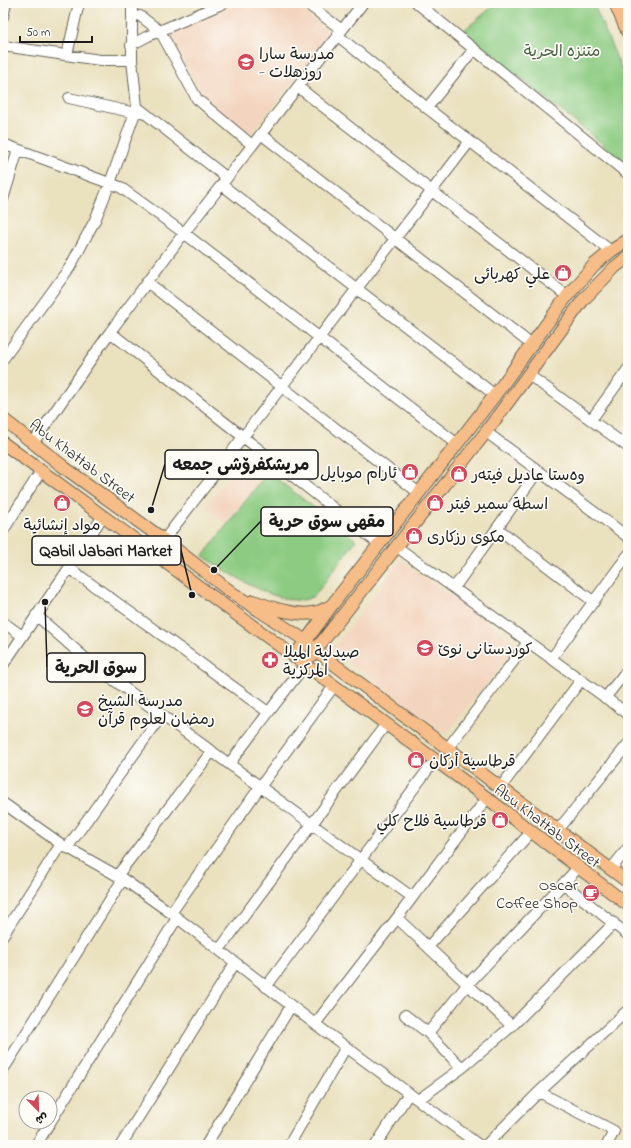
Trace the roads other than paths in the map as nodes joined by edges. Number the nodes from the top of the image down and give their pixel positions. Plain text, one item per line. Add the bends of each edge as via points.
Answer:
1 (6, 3) edge
2 (79, 3) edge
3 (132, 3) edge
4 (135, 3) edge
5 (306, 3) edge
6 (363, 3) edge
7 (417, 3) edge
8 (615, 3) edge
9 (218, 4) edge
10 (624, 15) edge
11 (140, 16) junction
12 (3, 17) edge
13 (160, 31) junction
14 (339, 33) junction
15 (628, 33) edge
16 (148, 36) junction
17 (131, 45) junction
18 (3, 46) edge
19 (474, 49) junction
20 (67, 55) junction
21 (132, 60) junction
22 (298, 87) junction
23 (69, 98) dead end
24 (427, 108) junction
25 (138, 110) junction
26 (261, 134) junction
27 (470, 141) junction
28 (3, 144) edge
29 (252, 145) junction
30 (18, 150) junction
31 (628, 174) edge
32 (225, 181) junction
33 (110, 183) junction
34 (432, 190) junction
35 (3, 198) edge
36 (184, 233) junction
37 (395, 238) junction
38 (628, 240) edge
39 (611, 251) junction
40 (628, 257) edge
41 (147, 282) junction
42 (357, 288) junction
43 (567, 296) junction
44 (110, 332) junction
45 (319, 337) junction
46 (532, 345) junction
47 (3, 359) edge
48 (628, 369) edge
49 (529, 375) junction
50 (282, 386) junction
51 (495, 395) junction
52 (3, 419) edge
53 (591, 420) junction
54 (486, 432) junction
55 (243, 436) junction
56 (3, 443) edge
57 (33, 443) junction
58 (456, 443) junction
59 (628, 447) edge
60 (64, 468) junction
61 (41, 471) junction
62 (538, 471) junction
63 (55, 482) junction
64 (419, 493) junction
65 (103, 516) junction
66 (497, 528) junction
67 (3, 531) edge
68 (628, 537) edge
69 (164, 540) junction
70 (379, 544) junction
71 (397, 547) junction
72 (628, 555) edge
73 (69, 568) junction
74 (454, 588) junction
75 (231, 592) junction
76 (594, 602) junction
77 (332, 605) junction
78 (36, 615) junction
79 (3, 622) edge
80 (22, 636) junction
81 (306, 641) junction
82 (528, 642) junction
83 (315, 650) junction
84 (294, 657) junction
85 (552, 659) junction
86 (3, 665) edge
87 (305, 665) junction
88 (628, 669) edge
89 (581, 680) junction
90 (334, 686) junction
91 (605, 698) junction
92 (268, 712) junction
93 (628, 714) edge
94 (162, 715) junction
95 (386, 724) junction
96 (628, 744) edge
97 (447, 749) junction
98 (212, 751) junction
99 (434, 760) junction
100 (229, 764) junction
101 (260, 787) junction
102 (501, 787) junction
103 (486, 798) junction
104 (3, 803) edge
105 (312, 824) junction
106 (558, 830) junction
107 (531, 832) junction
108 (64, 846) junction
109 (628, 848) edge
110 (361, 860) junction
111 (578, 868) junction
112 (611, 869) junction
113 (120, 877) junction
114 (628, 882) edge
115 (564, 884) junction
116 (412, 898) junction
117 (628, 905) edge
118 (174, 916) junction
119 (397, 918) junction
120 (614, 923) junction
121 (3, 934) edge
122 (628, 935) edge
123 (428, 947) junction
124 (219, 950) junction
125 (235, 963) junction
126 (467, 985) junction
127 (266, 987) junction
128 (291, 1006) junction
129 (628, 1010) edge
130 (405, 1016) dead end
131 (315, 1024) junction
132 (512, 1026) junction
133 (428, 1033) junction
134 (346, 1047) junction
135 (462, 1068) junction
136 (3, 1070) edge
137 (539, 1092) junction
138 (409, 1093) junction
139 (418, 1100) junction
140 (464, 1141) edge
141 (36, 1145) edge
142 (121, 1145) edge
143 (206, 1145) edge
144 (289, 1145) edge
145 (376, 1145) edge
146 (479, 1145) edge
147 (486, 1145) edge
148 (607, 1145) edge

1 - 12 street
2 - 20 street
3 - 17 street
4 - 11 street
5 - 14 street
6 - 14 street
7 - 19 street
8 - 10 main road
9 - 13 street
10 - 15 main road
11 - 13 street
11 - 16 street
13 - 16 street
13 - 29 street via 197,99
14 - 22 street
14 - 24 street
16 - 17 street
17 - 21 street
18 - 20 street
19 - 24 street
19 - 31 street
20 - 21 street via 100,60
21 - 25 street
22 - 26 street
22 - 34 street
23 - 25 street
24 - 27 street
25 - 32 street
25 - 33 street
26 - 29 street
26 - 37 street
27 - 34 street
27 - 39 street
28 - 30 street
29 - 32 street
30 - 33 street
30 - 35 street
32 - 36 street
32 - 42 street
33 - 36 street via 120,187
33 - 47 street via 95,220 70,267
34 - 37 street
34 - 43 street
36 - 41 street
36 - 45 street
37 - 42 street
37 - 46 street
38 - 39 main road
39 - 43 main road via 580,279
40 - 49 main road via 583,300
41 - 44 street
41 - 50 street
42 - 45 street
42 - 51 street
43 - 46 main road
44 - 55 street
44 - 57 street
45 - 50 street
45 - 58 street
46 - 51 main road
48 - 53 street
49 - 53 street
49 - 54 main road
50 - 55 street
50 - 64 street
51 - 58 main road
52 - 57 main road, Abu Khattab Street
53 - 59 street
54 - 62 street
54 - 71 main road
55 - 69 street
55 - 70 street
56 - 61 main road, Abu Khattab Street
57 - 60 main road, Abu Khattab Street
58 - 64 main road
60 - 63 main road
60 - 69 main road, Abu Khattab Street
61 - 63 main road, Abu Khattab Street
61 - 67 street
62 - 66 street
62 - 68 street
63 - 65 main road, Abu Khattab Street
64 - 70 main road
65 - 73 street
65 - 84 main road, Abu Khattab Street
66 - 74 street
66 - 76 street
69 - 75 main road, Abu Khattab Street
70 - 77 main road
71 - 74 street
71 - 83 main road
72 - 76 street
73 - 78 street
73 - 92 street
74 - 82 street
75 - 77 main road via 264,605 298,614 316,613
75 - 81 main road, Abu Khattab Street
76 - 85 street
77 - 81 main road
78 - 80 street
78 - 94 street via 93,665
79 - 80 street
80 - 86 street
81 - 83 main road, Abu Khattab Street
81 - 84 main road
82 - 85 street
82 - 97 street
83 - 87 main road
83 - 97 main road, Abu Khattab Street
84 - 87 main road, Abu Khattab Street
85 - 89 street
87 - 90 main road, Abu Khattab Street
87 - 92 street
88 - 91 street
89 - 91 street
89 - 102 street
90 - 95 main road, Abu Khattab Street
90 - 101 street
91 - 93 street
92 - 100 street
94 - 98 street
94 - 108 street
95 - 99 main road, Abu Khattab Street
95 - 105 street
96 - 106 street
97 - 102 main road, Abu Khattab Street
98 - 100 street
98 - 113 street
99 - 103 main road, Abu Khattab Street
99 - 110 street
100 - 101 street
101 - 105 street
101 - 118 street
102 - 106 main road, Abu Khattab Street
103 - 107 main road, Abu Khattab Street
103 - 116 street
104 - 108 street
105 - 110 street
105 - 124 street
106 - 112 main road, Abu Khattab Street
107 - 111 main road, Abu Khattab Street
107 - 123 street
108 - 113 street
108 - 121 street
109 - 112 street
110 - 116 street
110 - 127 street
111 - 115 street
111 - 117 main road, Abu Khattab Street
112 - 114 main road, Abu Khattab Street
113 - 118 street
113 - 136 street
115 - 120 street
115 - 126 street
116 - 119 street
118 - 124 street
118 - 141 street
119 - 123 street
119 - 131 street
120 - 122 street
120 - 132 street
123 - 126 street
124 - 125 street
125 - 127 street
125 - 142 street
126 - 132 street
126 - 133 street
127 - 128 street
128 - 131 street
128 - 143 street
129 - 137 street
130 - 133 street
131 - 134 street
132 - 135 street
133 - 135 street
134 - 138 street
134 - 144 street
135 - 139 street
137 - 147 street
137 - 148 street via 614,1131
138 - 139 street
138 - 145 street
139 - 140 street
140 - 146 street

